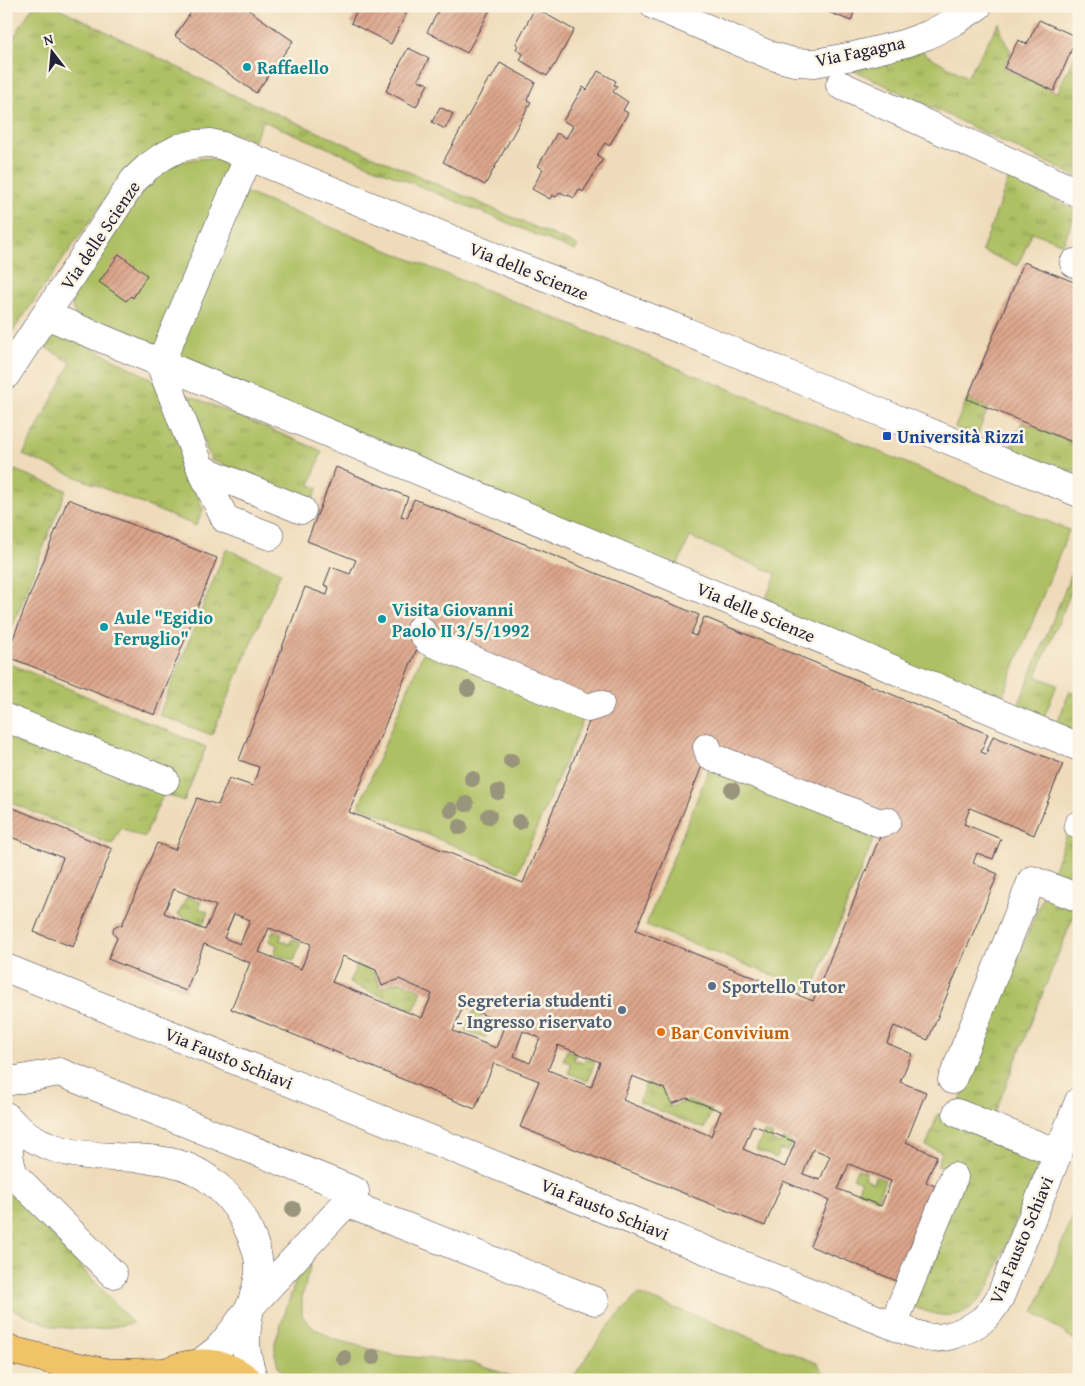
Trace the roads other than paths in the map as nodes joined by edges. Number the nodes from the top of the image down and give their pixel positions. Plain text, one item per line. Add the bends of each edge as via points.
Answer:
1 (655, 6) edge
2 (978, 6) edge
3 (840, 85) dead end
4 (249, 156) junction
5 (1079, 193) edge
6 (46, 316) junction
7 (160, 364) junction
8 (6, 375) edge
9 (201, 469) junction
10 (1079, 493) edge
11 (302, 510) dead end
12 (270, 536) dead end
13 (420, 629) dead end
14 (600, 704) dead end
15 (6, 718) edge
16 (707, 747) dead end
17 (1079, 747) edge
18 (165, 780) dead end
19 (887, 821) dead end
20 (1079, 898) edge
21 (6, 968) edge
22 (952, 1080) dead end
23 (6, 1082) edge
24 (1078, 1106) edge
25 (957, 1113) dead end
26 (8, 1121) edge
27 (1058, 1152) junction
28 (954, 1177) dead end
29 (346, 1203) junction
30 (112, 1274) dead end
31 (595, 1301) dead end
32 (250, 1307) junction
33 (893, 1325) junction
34 (10, 1349) edge
35 (200, 1363) junction
36 (159, 1376) edge
37 (54, 1380) edge
38 (248, 1380) edge
39 (254, 1380) edge

1 - 2 street, Via Fagagna via 772,56 815,63 906,43
3 - 5 street, Via Fagagna
4 - 6 street, Via delle Scienze via 223,146 196,144 179,148 148,167 134,180
4 - 7 street
4 - 10 street, Via delle Scienze
6 - 7 street, Via delle Scienze
6 - 8 street, Via delle Scienze
7 - 9 street
7 - 17 street, Via delle Scienze
9 - 11 street
9 - 12 street via 225,519
13 - 14 street via 428,641 536,687 588,708
15 - 18 street
16 - 19 street via 710,756 880,823
20 - 22 street via 1032,880
21 - 33 street, Via Fausto Schiavi
23 - 29 street via 59,1072 355,1191
24 - 27 street, Via Fausto Schiavi
25 - 27 street
26 - 30 street via 8,1155 15,1176
26 - 32 street via 36,1140 63,1152 169,1162 196,1171 210,1181 243,1217 254,1245 259,1270
27 - 33 street, Via Fausto Schiavi via 992,1310 981,1321 954,1334 939,1337 926,1337
28 - 33 street
29 - 31 street
29 - 32 street
32 - 35 street via 218,1349
32 - 39 street via 246,1341
34 - 36 main road via 109,1373
34 - 37 main road
35 - 36 main road via 185,1365
35 - 38 main road via 227,1368

